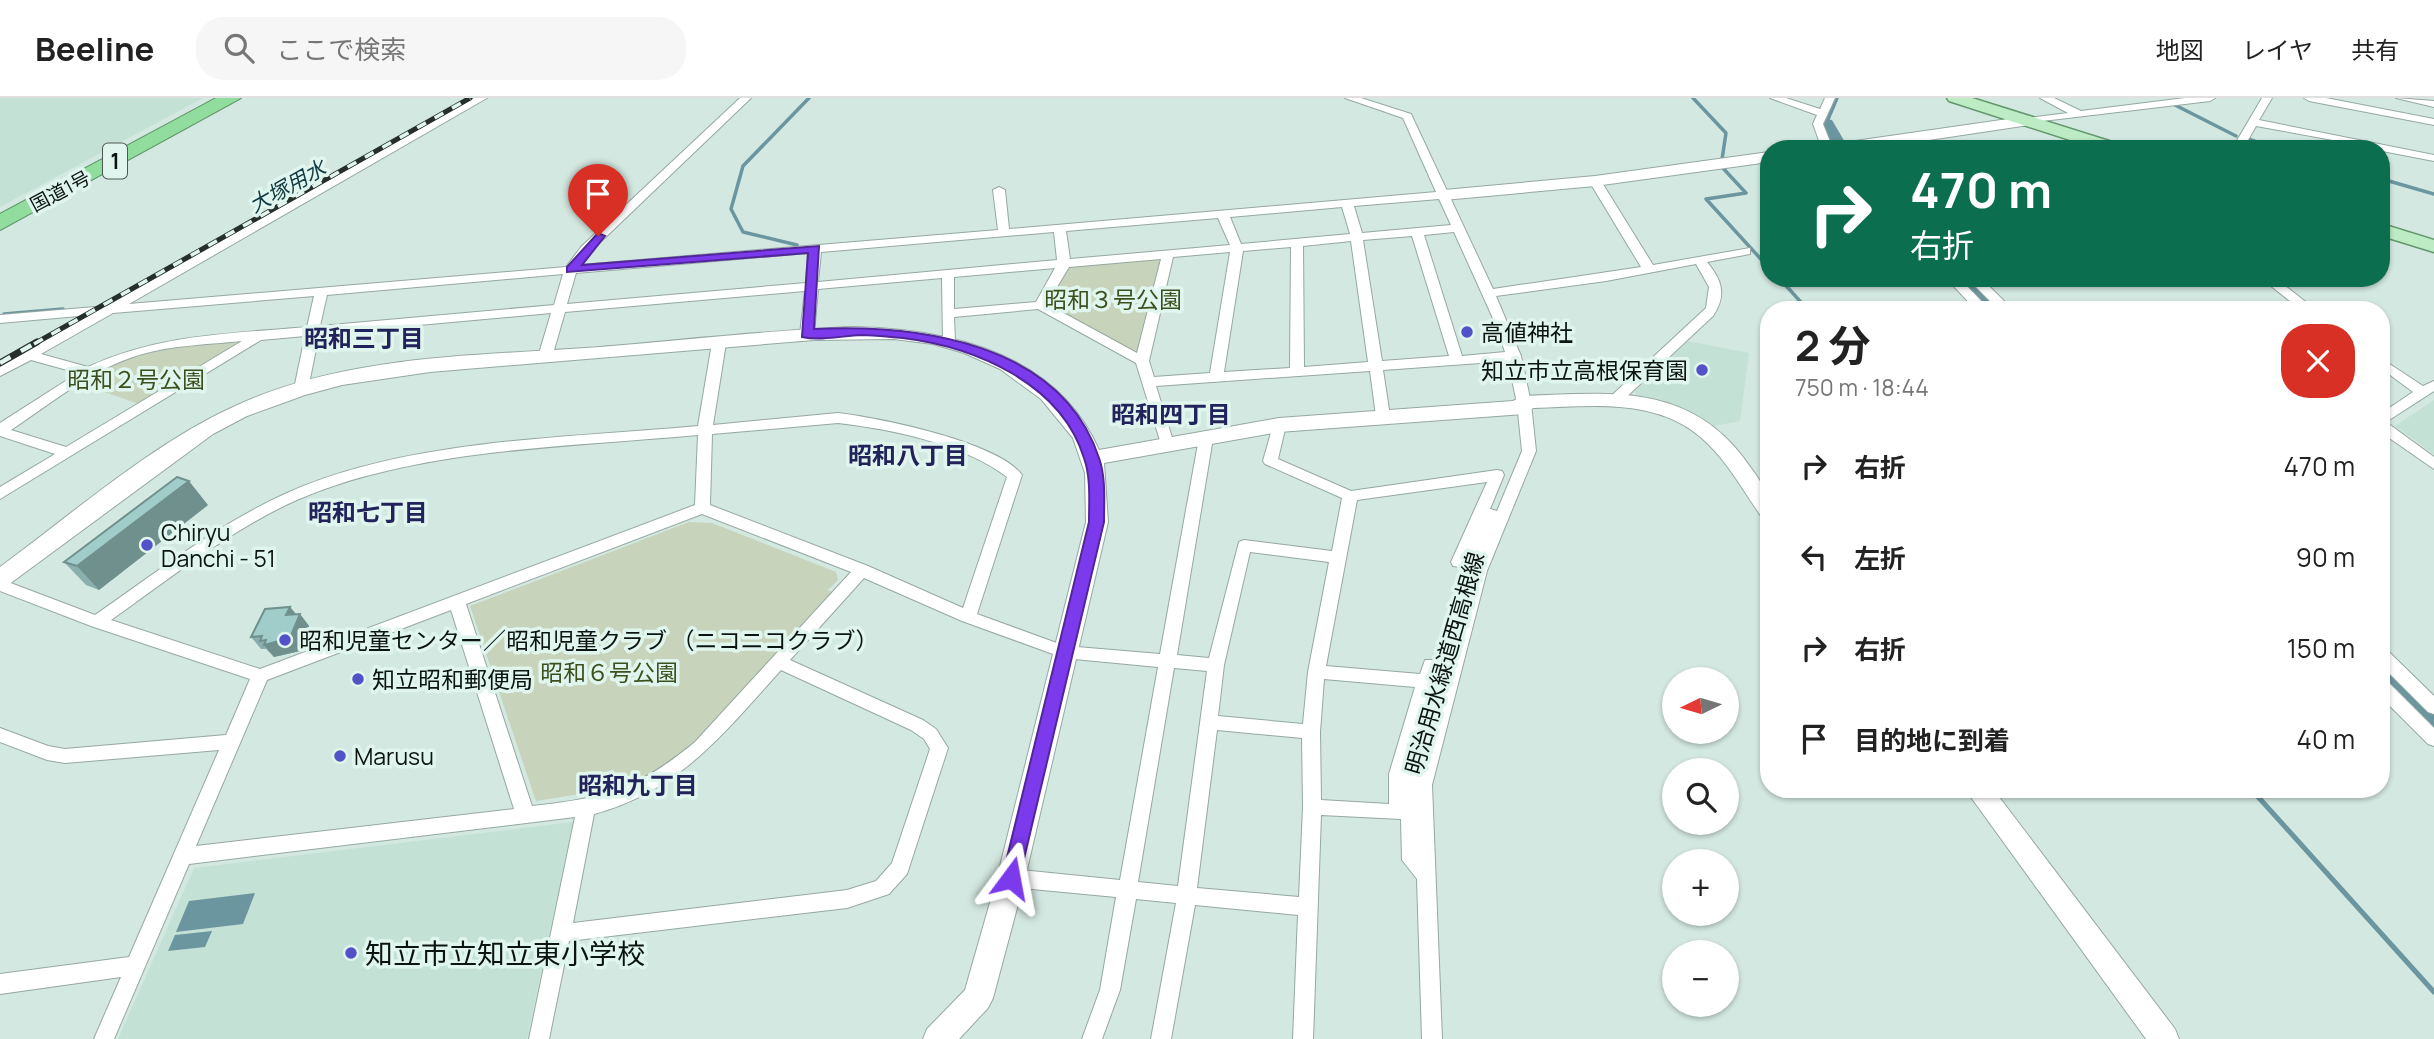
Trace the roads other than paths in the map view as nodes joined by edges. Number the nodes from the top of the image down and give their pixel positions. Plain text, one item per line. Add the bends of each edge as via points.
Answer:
1 (217, 98) edge
2 (231, 98) edge
3 (482, 98) edge
4 (746, 98) edge
5 (1350, 98) edge
6 (1392, 98) edge
7 (1775, 98) edge
8 (1830, 98) edge
9 (1955, 98) edge
10 (2045, 98) edge
11 (2210, 98) edge
12 (2267, 98) edge
13 (2309, 98) edge
14 (2402, 98) edge
15 (2362, 103) edge
16 (2434, 104) edge
17 (1823, 113) junction
18 (1399, 114) junction
19 (2081, 115) junction
20 (2029, 121) junction
21 (2253, 122) junction
22 (2434, 122) edge
23 (1834, 140) edge
24 (1897, 140) edge
25 (2088, 140) edge
26 (2242, 140) edge
27 (2344, 140) edge
28 (2390, 149) edge
29 (2434, 158) edge
30 (1760, 159) edge
31 (1595, 181) junction
32 (999, 190) dead end
33 (1440, 195) junction
34 (1347, 204) junction
35 (0, 214) edge
36 (1223, 215) junction
37 (0, 223) edge
38 (1059, 228) junction
39 (1456, 229) junction
40 (2390, 232) edge
41 (1004, 233) junction
42 (1417, 233) junction
43 (1357, 238) junction
44 (1297, 243) junction
45 (2434, 246) edge
46 (1237, 248) junction
47 (815, 249) junction
48 (1746, 251) dead end
49 (1168, 254) junction
50 (1699, 260) junction
51 (1064, 264) junction
52 (571, 269) junction
53 (1649, 269) junction
54 (948, 275) junction
55 (811, 287) junction
56 (1961, 287) edge
57 (1983, 287) edge
58 (2279, 287) edge
59 (321, 292) junction
60 (1490, 293) junction
61 (1975, 301) edge
62 (1997, 301) edge
63 (2298, 301) edge
64 (1040, 305) junction
65 (110, 309) junction
66 (559, 309) junction
67 (948, 314) junction
68 (0, 319) edge
69 (311, 332) junction
70 (807, 334) junction
71 (259, 336) junction
72 (948, 341) junction
73 (719, 342) junction
74 (29, 355) junction
75 (1509, 356) junction
76 (545, 357) junction
77 (1456, 359) junction
78 (1142, 361) junction
79 (1376, 366) junction
80 (2390, 368) edge
81 (0, 372) edge
82 (89, 372) junction
83 (1297, 372) junction
84 (1216, 377) junction
85 (1149, 382) junction
86 (301, 389) junction
87 (2428, 389) edge
88 (1615, 400) junction
89 (1521, 406) junction
90 (2390, 414) edge
91 (1383, 416) junction
92 (1279, 425) junction
93 (705, 429) junction
94 (0, 431) edge
95 (2390, 432) edge
96 (1206, 438) junction
97 (1167, 444) junction
98 (64, 452) junction
99 (1092, 458) junction
100 (2434, 464) edge
101 (0, 494) edge
102 (1350, 496) junction
103 (1760, 499) edge
104 (702, 508) junction
105 (1339, 558) junction
106 (862, 570) junction
107 (0, 579) edge
108 (0, 585) edge
109 (457, 603) junction
110 (968, 617) junction
111 (97, 622) junction
112 (1064, 652) junction
113 (1166, 660) junction
114 (779, 662) junction
115 (2390, 664) edge
116 (1216, 665) junction
117 (1316, 673) junction
118 (260, 676) junction
119 (1438, 682) junction
120 (2390, 695) edge
121 (2434, 706) edge
122 (1208, 722) junction
123 (1311, 732) junction
124 (0, 735) edge
125 (2434, 739) edge
126 (232, 742) junction
127 (1985, 798) edge
128 (1312, 807) junction
129 (586, 808) junction
130 (525, 813) junction
131 (183, 856) junction
132 (1011, 878) junction
133 (1127, 889) junction
134 (1187, 894) junction
135 (1307, 907) junction
136 (562, 933) junction
137 (135, 965) junction
138 (0, 984) edge
139 (104, 1039) edge
140 (540, 1039) edge
141 (939, 1039) edge
142 (1092, 1039) edge
143 (1161, 1039) edge
144 (1303, 1039) edge
145 (1432, 1039) edge
146 (2164, 1039) edge

1 - 35 highway, 国道1号 / 1
2 - 37 highway, 国道1号 / 1
3 - 65 street
4 - 52 street via 612,222
5 - 18 street
6 - 18 street
7 - 17 street
8 - 17 street
9 - 20 main road
10 - 19 street
11 - 19 street
12 - 21 street
13 - 15 street
14 - 16 street
15 - 22 street
17 - 23 street via 1818,124
18 - 33 street
19 - 20 street
20 - 24 street
20 - 25 main road
21 - 26 street
21 - 27 street
28 - 29 street
30 - 31 street
31 - 33 street
31 - 53 street
32 - 41 street
33 - 34 street
33 - 39 street
34 - 36 street
34 - 43 street
36 - 38 street
36 - 46 street
38 - 41 street
38 - 51 street
39 - 42 street
39 - 60 street
39 - 75 street
40 - 45 main road
41 - 47 street
42 - 43 street
42 - 77 street
43 - 44 street
43 - 79 street
44 - 46 street
44 - 83 street
46 - 49 street
46 - 84 street
47 - 52 street
47 - 55 street
48 - 50 street
49 - 51 street
49 - 78 street
50 - 53 street
50 - 88 street via 1712,275 1716,304
51 - 54 street
51 - 64 street
52 - 59 street
52 - 66 street
53 - 60 street
54 - 55 street
54 - 67 street
55 - 66 street
55 - 70 street
56 - 61 street
57 - 62 street
58 - 63 street
59 - 65 street
59 - 69 street
60 - 75 street
64 - 67 street
64 - 78 street
65 - 68 street
65 - 74 street
66 - 69 street
66 - 76 street
67 - 72 street
69 - 71 street
69 - 86 street
70 - 72 street via 863,331
70 - 73 street
71 - 82 street via 167,344 125,355
71 - 98 street
72 - 99 street via 1026,375 1075,424
73 - 76 street
73 - 93 street
74 - 81 street
74 - 82 street
75 - 77 street
75 - 89 street
76 - 86 street via 376,372
77 - 79 street
78 - 85 street
79 - 83 street
79 - 91 street
80 - 87 street
82 - 94 street
83 - 84 street
84 - 85 street
85 - 97 street
86 - 107 street via 255,404 213,426
87 - 90 street
88 - 89 street
88 - 103 street via 1671,411 1706,429
89 - 91 street
89 - 119 street via 1529,452
91 - 92 street
92 - 96 street
92 - 102 street via 1270,461
93 - 104 street
93 - 110 street via 849,419 901,428 1008,468 1015,475 1013,488
93 - 111 street via 450,453 357,472 293,496 224,533
94 - 98 street
95 - 100 street
96 - 97 street
96 - 113 street
97 - 99 street
98 - 101 street
99 - 112 street via 1097,522
102 - 105 street
102 - 119 street via 1497,475 1466,541
104 - 106 street
104 - 109 street
105 - 116 street via 1244,546
105 - 117 street
106 - 110 street
106 - 114 street
108 - 111 street
109 - 118 street
109 - 130 street
110 - 112 street
111 - 118 street
112 - 113 street
112 - 132 street
113 - 116 street
113 - 133 street
114 - 129 street via 673,772 637,793
114 - 136 street via 916,726 930,734 939,748 900,868 883,887 848,899
115 - 121 street
116 - 122 street
117 - 119 street
117 - 123 street
118 - 126 street
119 - 128 street via 1408,733 1398,774 1398,812
119 - 145 street via 1423,785
120 - 125 street
122 - 123 street
122 - 134 street
123 - 128 street
124 - 126 street via 47,754 65,756
126 - 131 street
127 - 146 street
128 - 135 street
129 - 130 street
129 - 136 street
130 - 131 street
131 - 137 street
132 - 133 street
132 - 141 street via 978,998
133 - 134 street
133 - 142 street via 1110,990
134 - 135 street
134 - 143 street
135 - 144 street
136 - 140 street
137 - 138 street
137 - 139 street

